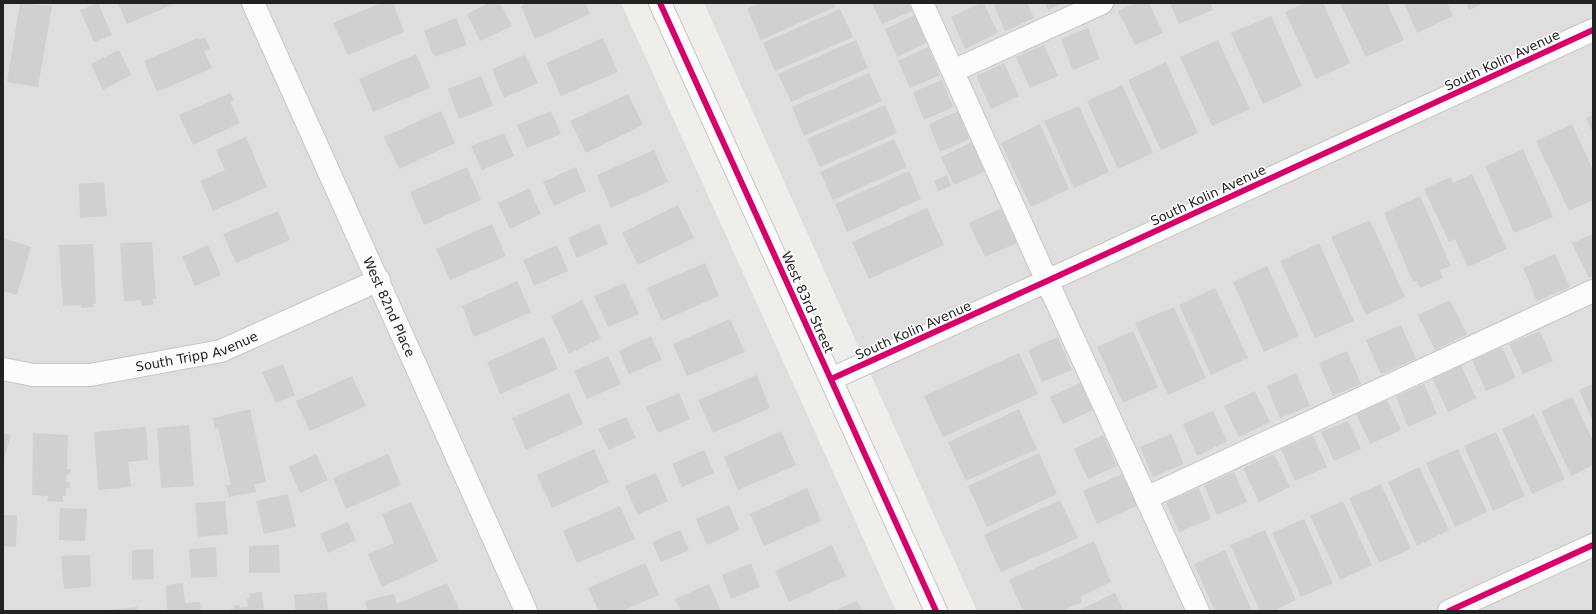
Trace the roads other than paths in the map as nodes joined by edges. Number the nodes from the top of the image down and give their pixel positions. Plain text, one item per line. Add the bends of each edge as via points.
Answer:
1 (253, 3) edge
2 (660, 3) edge
3 (922, 3) edge
4 (1102, 3) edge
5 (1593, 30) edge
6 (952, 71) junction
7 (379, 280) junction
8 (1047, 281) junction
9 (1593, 291) edge
10 (3, 369) edge
11 (831, 379) junction
12 (1146, 498) junction
13 (1593, 545) edge
14 (526, 611) edge
15 (936, 611) edge
16 (1198, 611) edge
17 (1449, 611) edge

1 - 7 street, West 82nd Place
2 - 11 street, West 83rd Street
3 - 6 street
4 - 6 street
5 - 8 street, South Kolin Avenue
6 - 8 street
7 - 10 street, South Tripp Avenue via 222,350 90,375 33,375
7 - 14 street, West 82nd Place
8 - 11 street, South Kolin Avenue
8 - 12 street
9 - 12 street
11 - 15 street, West 83rd Street
12 - 16 street
13 - 17 street

